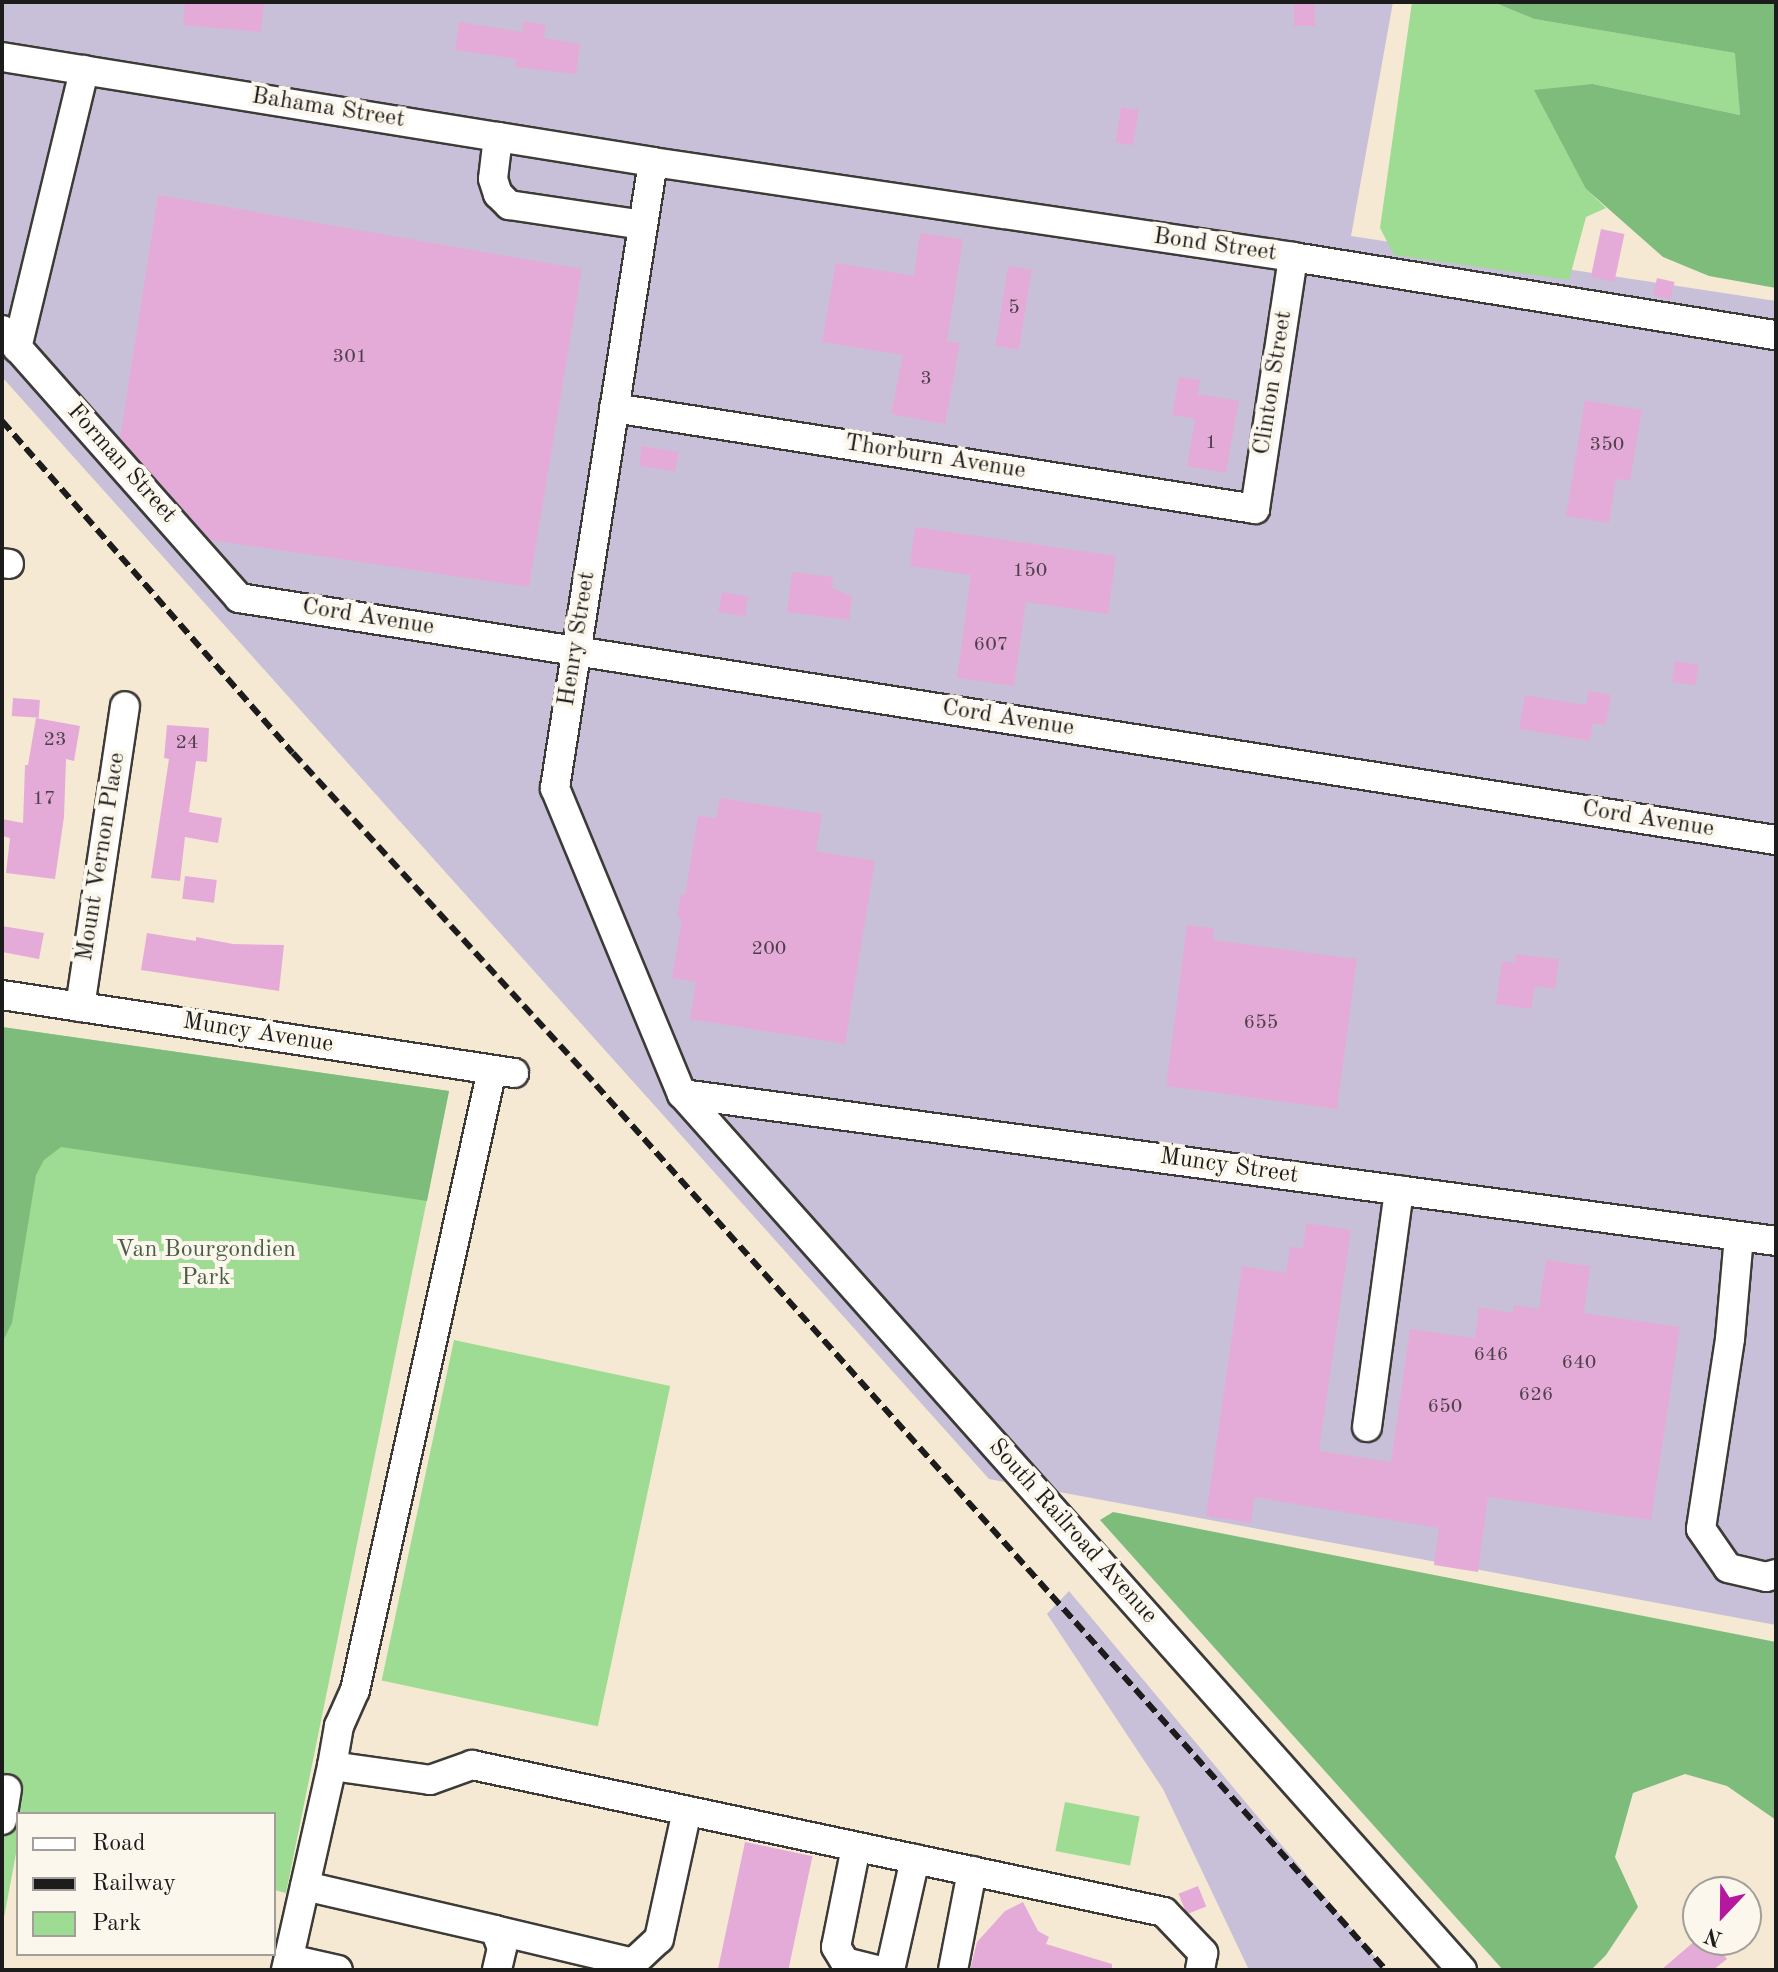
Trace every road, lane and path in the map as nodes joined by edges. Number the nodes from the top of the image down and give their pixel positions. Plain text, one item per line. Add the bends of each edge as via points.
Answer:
1 (2, 57) edge
2 (84, 70) junction
3 (498, 137) junction
4 (653, 162) junction
5 (643, 225) junction
6 (1293, 257) junction
7 (1776, 335) edge
8 (10, 339) edge
9 (614, 408) junction
10 (1255, 509) joint
11 (239, 598) joint
12 (576, 650) junction
13 (125, 706) dead end
14 (1776, 840) edge
15 (2, 995) edge
16 (80, 1007) junction
17 (682, 1094) junction
18 (1399, 1190) junction
19 (1739, 1236) junction
20 (1776, 1241) edge
21 (1367, 1427) dead end
22 (1776, 1574) edge
23 (332, 1766) junction
24 (7, 1789) dead end
25 (687, 1811) junction
26 (2, 1820) edge
27 (856, 1847) junction
28 (915, 1859) junction
29 (972, 1871) junction
30 (305, 1886) junction
31 (495, 1930) junction
32 (288, 1965) edge
33 (338, 1970) edge
34 (497, 1970) edge
35 (876, 1970) edge
36 (890, 1970) edge
37 (953, 1970) edge
38 (1200, 1970) edge
39 (1462, 1970) edge

1 - 2 street, Bahama Street
2 - 3 street, Bahama Street
2 - 8 street
3 - 4 street, Bahama Street
3 - 5 street via 493,179 509,205
4 - 5 street, Henry Street
4 - 6 street, Bond Street
5 - 9 street, Henry Street
6 - 7 street, Bond Street
6 - 10 street, Clinton Street
8 - 11 street, Forman Street
9 - 10 street, Thorburn Avenue
9 - 12 street, Henry Street
11 - 12 street, Cord Avenue
12 - 14 street, Cord Avenue
12 - 17 street, Henry Street via 555,788
13 - 16 street, Mount Vernon Place
15 - 16 street, Muncy Avenue
16 - 23 street, Muncy Avenue via 503,1071 355,1690 339,1726
17 - 18 street, Muncy Street
17 - 39 street, South Railroad Avenue
18 - 19 street, Muncy Street
18 - 21 street
19 - 20 street, Muncy Street
19 - 22 street via 1732,1325 1701,1529 1728,1568 1766,1577
23 - 25 street via 430,1780 472,1765
23 - 30 street
24 - 26 street
25 - 27 street
25 - 31 street via 659,1939 633,1963
27 - 28 street
27 - 35 street via 836,1947 845,1962
28 - 29 street
28 - 36 street
29 - 37 street
29 - 38 street via 1164,1912 1203,1953
30 - 31 street
30 - 32 street
31 - 34 street via 502,1948
32 - 33 street

